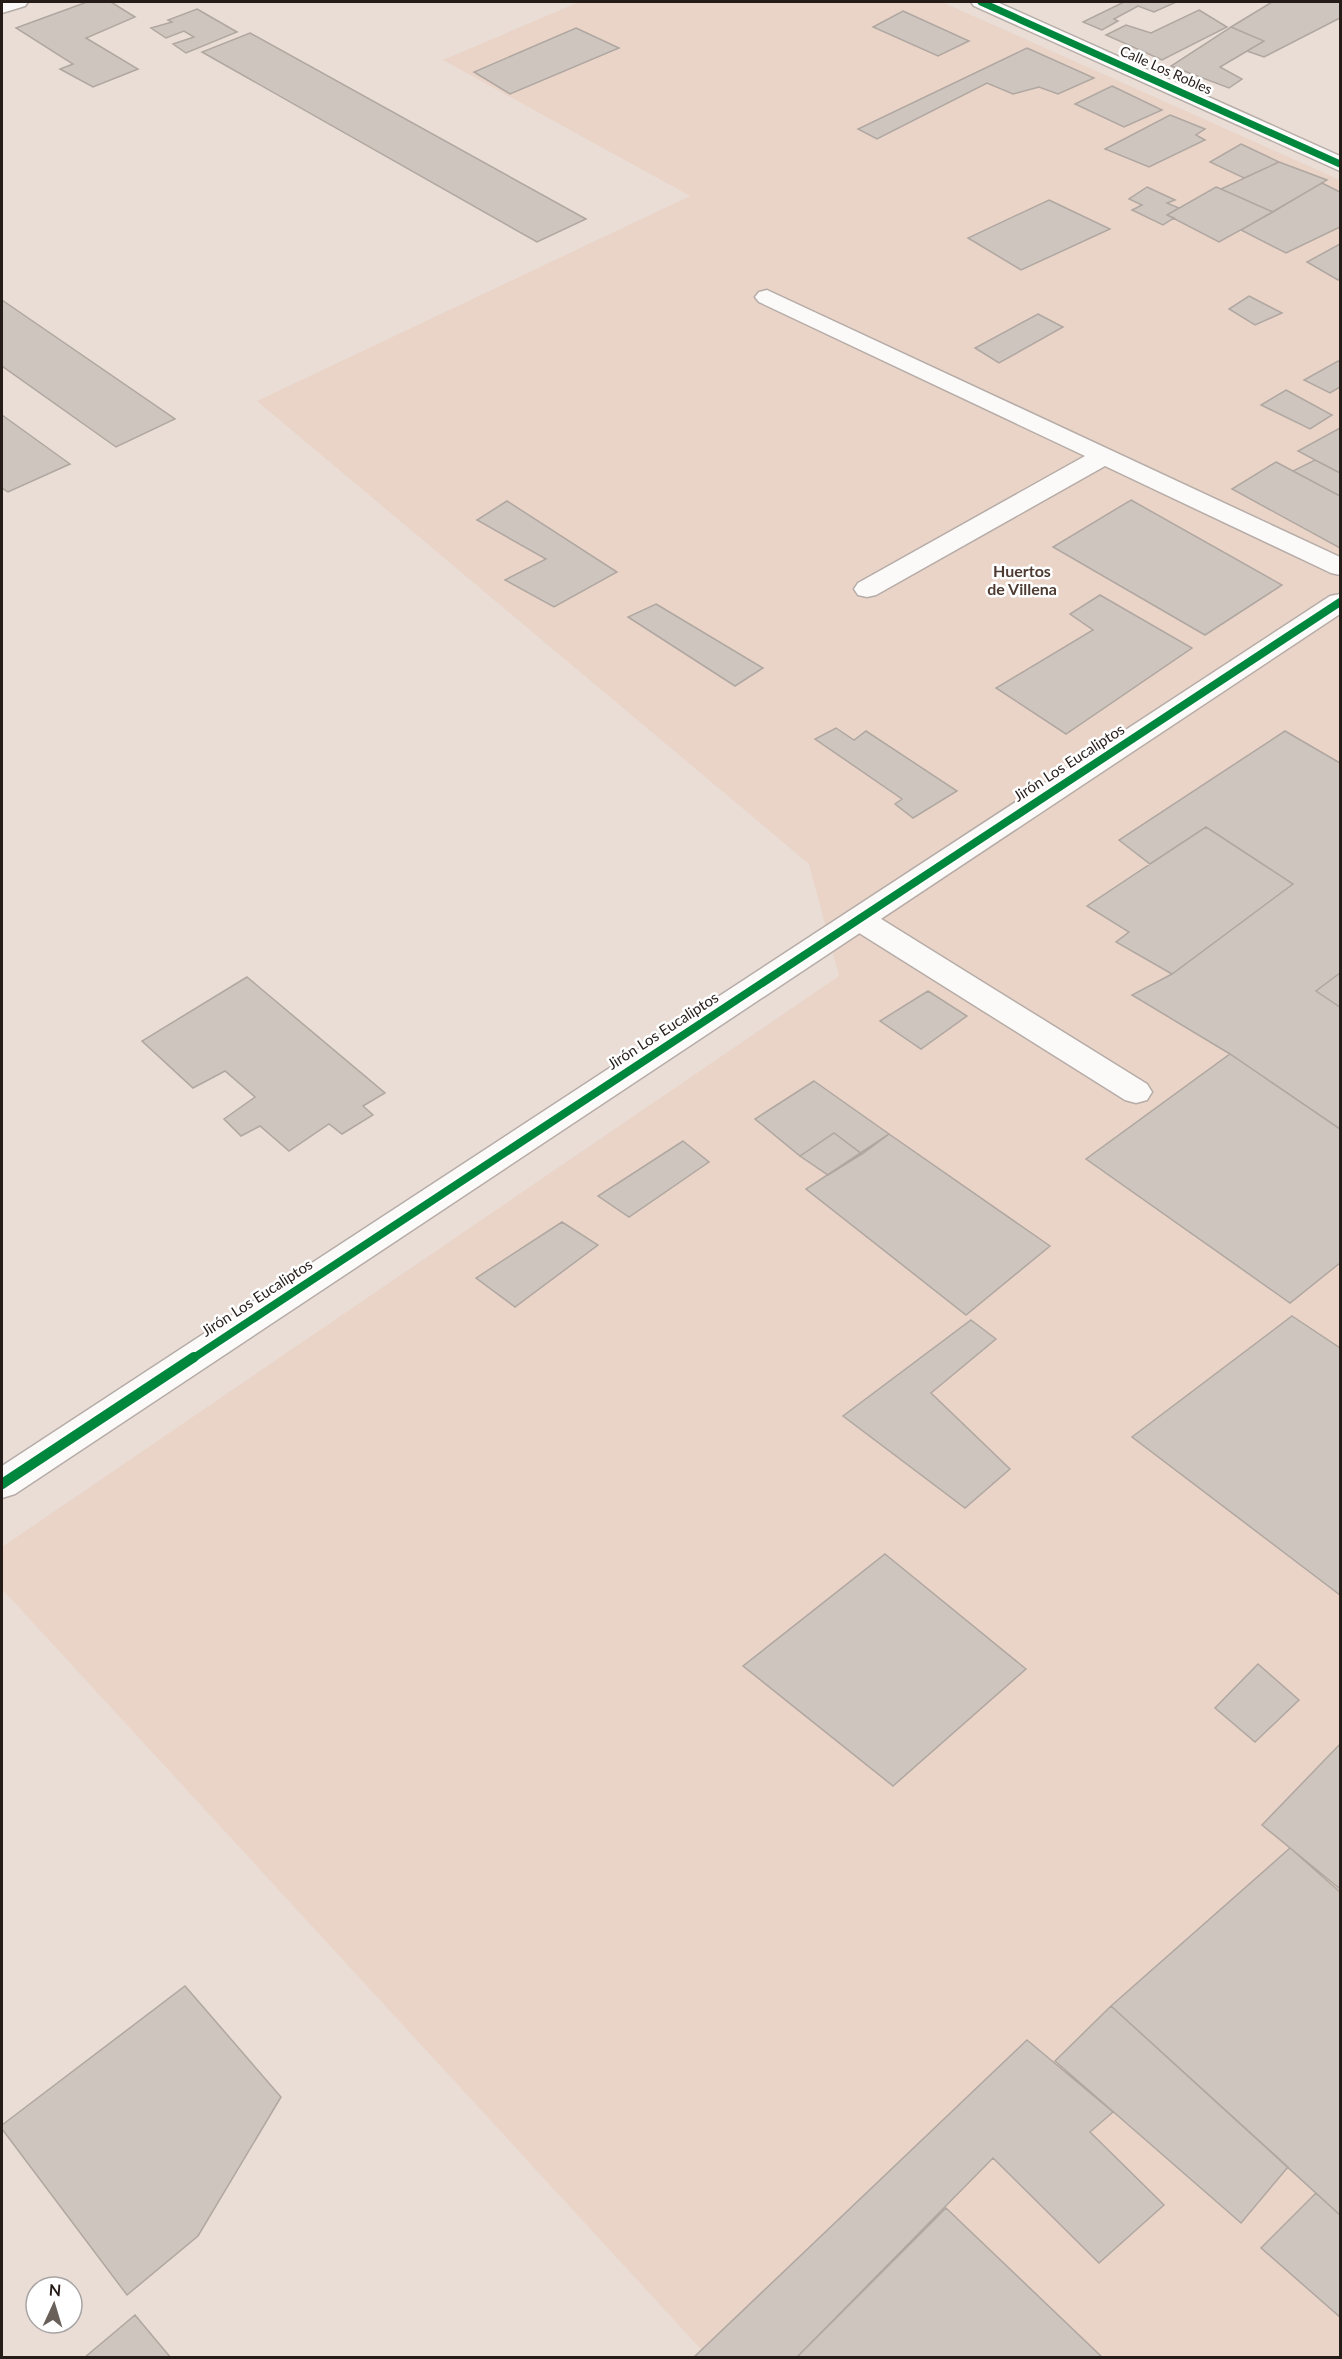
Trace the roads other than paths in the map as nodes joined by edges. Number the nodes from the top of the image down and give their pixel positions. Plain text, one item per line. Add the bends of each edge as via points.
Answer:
1 (18, 2) edge
2 (981, 2) edge
3 (2, 8) edge
4 (1341, 164) edge
5 (767, 297) dead end
6 (1102, 457) junction
7 (1341, 567) edge
8 (867, 589) dead end
9 (1341, 602) edge
10 (860, 919) junction
11 (1136, 1092) dead end
12 (2, 1484) edge

1 - 3 street
2 - 4 street, Calle Los Robles
5 - 6 street
6 - 7 street
6 - 8 street
9 - 10 street, Jirón Los Eucaliptos
10 - 11 street
10 - 12 street, Jirón Los Eucaliptos

